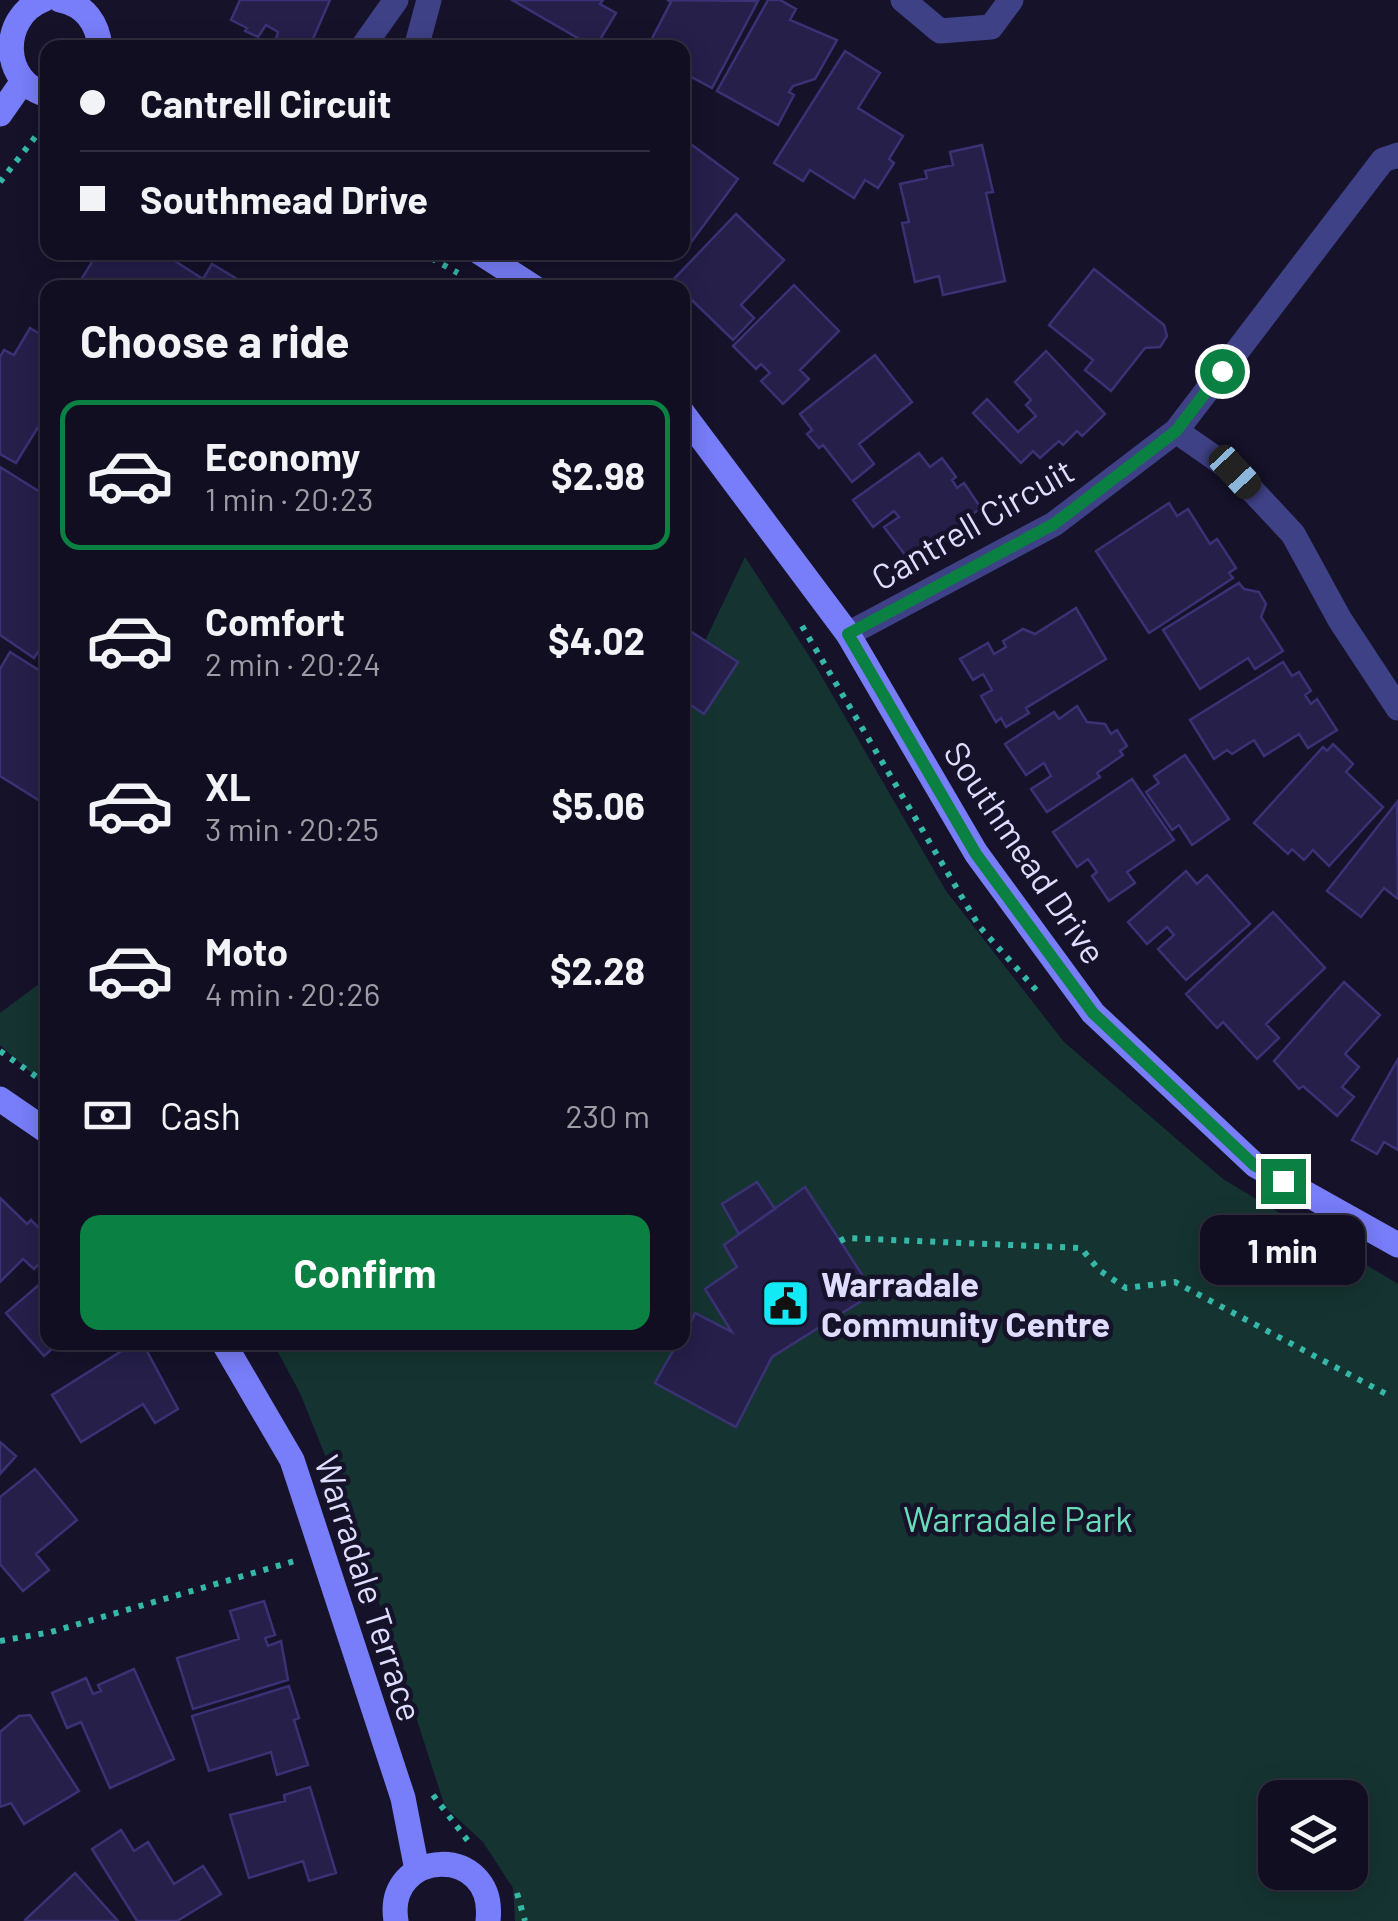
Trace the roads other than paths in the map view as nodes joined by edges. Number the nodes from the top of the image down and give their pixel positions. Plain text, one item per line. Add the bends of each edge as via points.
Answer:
1 (60, 0) edge
2 (396, 0) edge
3 (429, 0) edge
4 (903, 0) edge
5 (1011, 0) edge
6 (27, 3) edge
7 (99, 40) edge
8 (368, 40) edge
9 (418, 40) edge
10 (21, 84) junction
11 (40, 92) edge
12 (0, 114) edge
13 (1398, 155) edge
14 (491, 260) edge
15 (523, 280) edge
16 (690, 423) edge
17 (1176, 431) junction
18 (848, 634) junction
19 (1398, 708) edge
20 (0, 1099) edge
21 (40, 1126) edge
22 (1398, 1245) edge
23 (228, 1350) edge
24 (417, 1870) junction
25 (396, 1921) edge
26 (488, 1921) edge

1 - 7 street via 88,15
2 - 8 street
3 - 9 street
4 - 5 street via 940,31 991,27
6 - 10 street via 5,38 10,70
10 - 11 street
10 - 12 street
13 - 17 street, Cantrell Circuit via 1383,160
14 - 15 street
16 - 18 street, Southmead Drive
17 - 18 street, Cantrell Circuit via 1054,524
17 - 19 street via 1235,472 1293,534
18 - 22 street, Southmead Drive via 976,854 1093,1013 1254,1165
20 - 21 street
23 - 24 street, Warradale Terrace via 292,1460 403,1798
24 - 25 street via 398,1892
24 - 26 street via 434,1864 468,1870 487,1894

